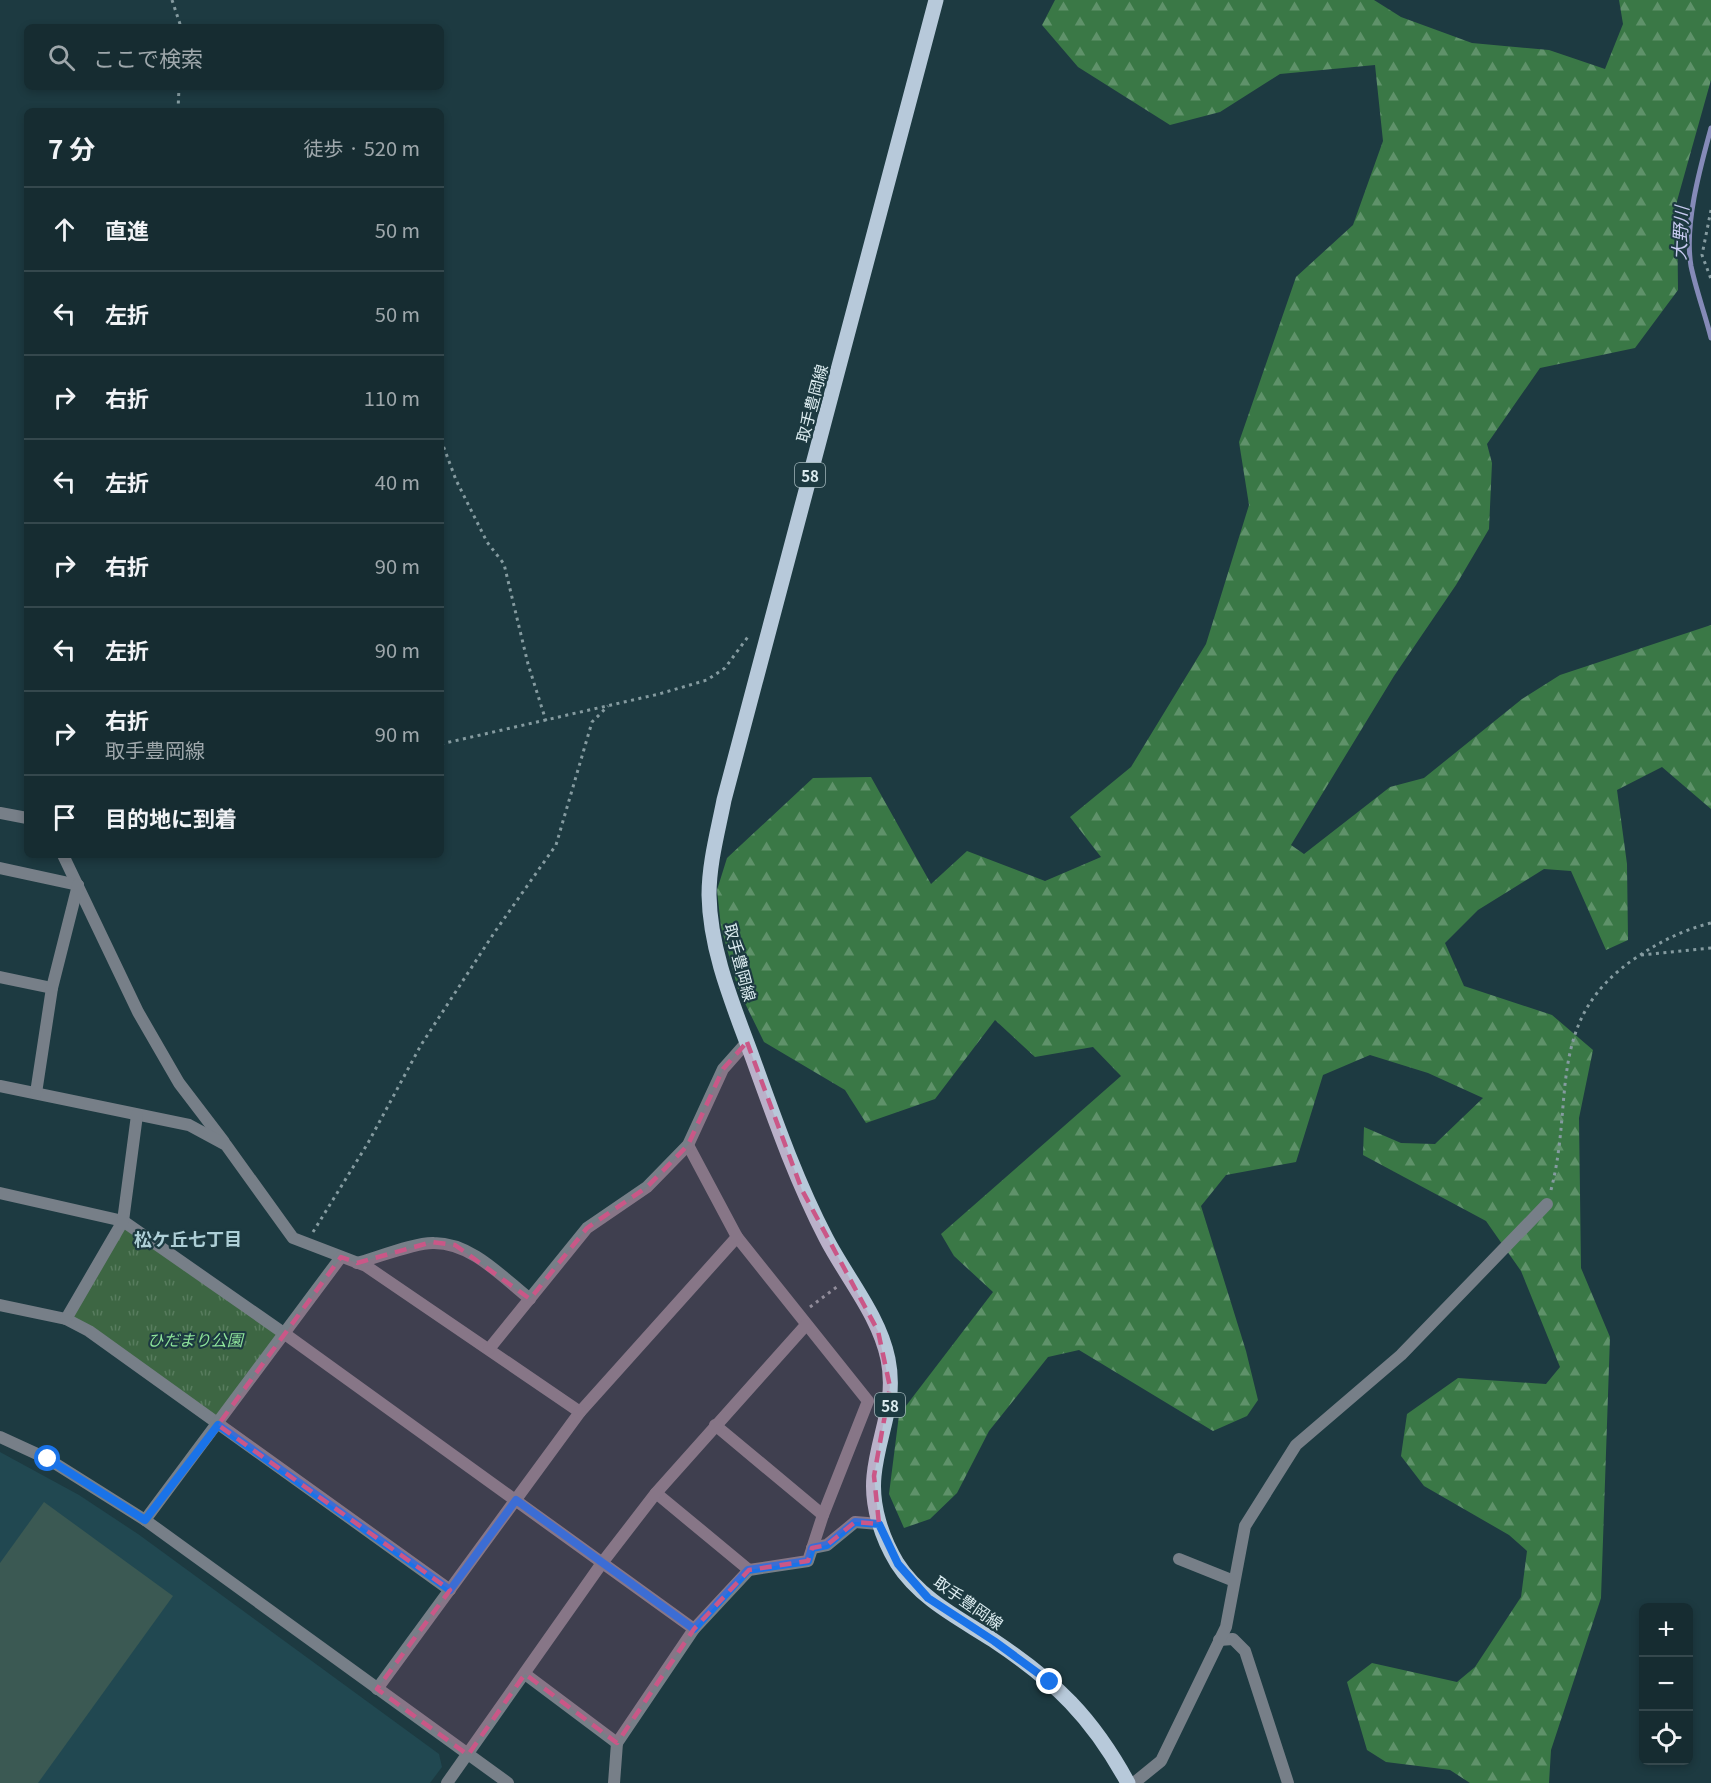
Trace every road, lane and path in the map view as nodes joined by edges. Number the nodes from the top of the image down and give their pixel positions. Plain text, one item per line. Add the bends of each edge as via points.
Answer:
1 (172, 0) edge
2 (936, 0) edge
3 (180, 24) edge
4 (179, 90) edge
5 (178, 108) edge
6 (1711, 210) edge
7 (1711, 279) edge
8 (444, 448) edge
9 (755, 628) dead end
10 (608, 706) junction
11 (546, 721) junction
12 (444, 743) edge
13 (0, 813) edge
14 (24, 818) edge
15 (64, 858) edge
16 (0, 868) edge
17 (78, 885) junction
18 (1711, 924) edge
19 (1711, 948) edge
20 (1640, 955) junction
21 (0, 977) edge
22 (52, 988) junction
23 (747, 1042) junction
24 (0, 1086) edge
25 (36, 1093) junction
26 (137, 1115) junction
27 (226, 1145) junction
28 (688, 1145) junction
29 (0, 1192) edge
30 (1547, 1204) joint
31 (123, 1221) junction
32 (737, 1237) junction
33 (306, 1243) junction
34 (341, 1257) junction
35 (357, 1263) junction
36 (839, 1286) dead end
37 (530, 1299) junction
38 (0, 1305) edge
39 (66, 1319) junction
40 (802, 1320) junction
41 (285, 1334) junction
42 (489, 1349) junction
43 (580, 1412) junction
44 (218, 1425) junction
45 (716, 1425) junction
46 (0, 1437) edge
47 (656, 1493) junction
48 (516, 1500) junction
49 (823, 1515) junction
50 (145, 1520) junction
51 (879, 1524) junction
52 (812, 1548) junction
53 (1179, 1559) dead end
54 (602, 1563) junction
55 (748, 1570) junction
56 (1234, 1581) junction
57 (450, 1590) junction
58 (694, 1629) junction
59 (1219, 1640) junction
60 (525, 1674) junction
61 (377, 1689) junction
62 (616, 1743) junction
63 (468, 1755) junction
64 (447, 1783) edge
65 (508, 1783) edge
66 (614, 1783) edge
67 (1128, 1783) edge
68 (1134, 1783) edge
69 (1288, 1783) edge

1 - 3 path
2 - 23 main road, 取手豊岡線 / 58 via 727,789 714,851 709,894 714,937
4 - 5 path
6 - 7 path via 1702,255
8 - 11 path via 487,542 504,564
9 - 10 path via 725,668 707,680
10 - 11 path
10 - 33 path via 592,722 556,845 421,1045 368,1143
11 - 12 path
13 - 14 street
15 - 17 street
16 - 17 street
17 - 22 street
17 - 27 street via 144,1022 179,1083
18 - 20 path via 1673,935
19 - 20 path
20 - 30 path via 1620,968 1594,994 1578,1022 1567,1064 1558,1161
21 - 22 street
22 - 25 street
23 - 28 street via 723,1070
23 - 51 main road, 取手豊岡線 / 58 via 802,1190 871,1315 887,1357 890,1405 874,1476
24 - 25 street
25 - 26 street
26 - 27 street via 189,1125
26 - 31 street
27 - 33 street via 293,1238
28 - 32 street
28 - 37 street via 647,1187 587,1228
29 - 31 street
30 - 56 street via 1401,1355 1296,1444 1245,1526
31 - 39 street
31 - 41 street
32 - 40 street
32 - 43 street
33 - 34 street
34 - 35 street
34 - 41 street
35 - 37 street via 432,1242 455,1245
35 - 42 street
36 - 40 path
37 - 42 street
38 - 39 street
39 - 44 street via 89,1331
40 - 45 street
40 - 49 street via 868,1401
41 - 44 street
41 - 48 street
42 - 43 street
43 - 48 street
44 - 50 street
44 - 57 street
45 - 47 street
45 - 49 street
46 - 50 street via 48,1459
47 - 54 street
47 - 55 street
48 - 54 street
48 - 57 street
49 - 52 street
50 - 61 street
51 - 52 street via 855,1522 827,1545
51 - 67 main road, 取手豊岡線 / 58 via 909,1579 928,1598 1028,1664 1067,1697 1096,1729
52 - 55 street via 808,1561
53 - 56 street
54 - 58 street
54 - 60 street
55 - 58 street
56 - 59 street via 1226,1627
57 - 61 street
58 - 62 street
59 - 68 street via 1161,1761
59 - 69 street via 1233,1639 1245,1651
60 - 62 street
60 - 63 street
61 - 63 street
62 - 66 street
63 - 64 street
63 - 65 street

